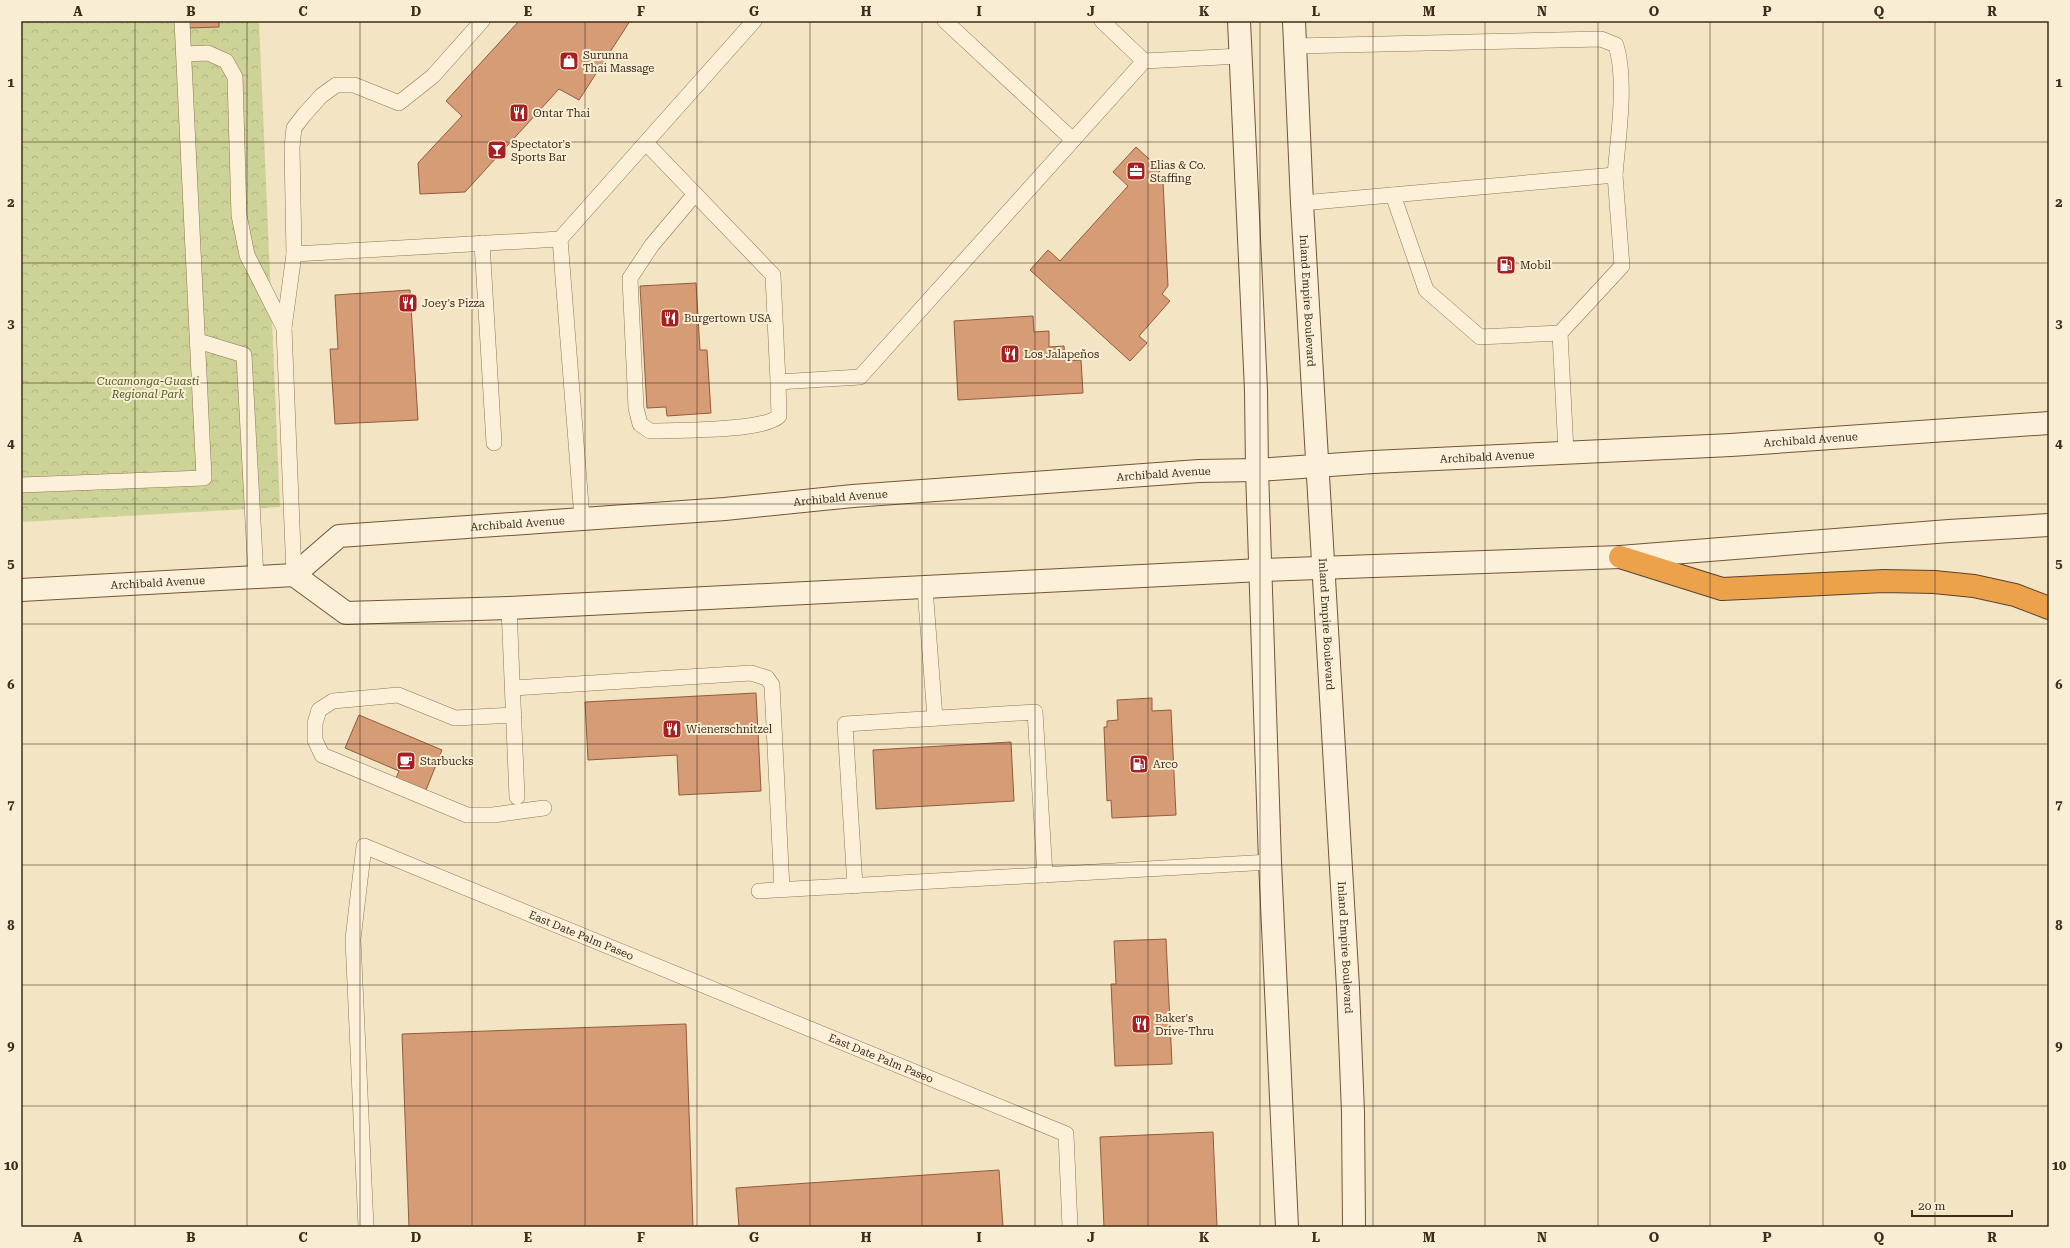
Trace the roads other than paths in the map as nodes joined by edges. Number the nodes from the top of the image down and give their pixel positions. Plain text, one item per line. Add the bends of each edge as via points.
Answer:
1 (182, 21) edge
2 (482, 21) edge
3 (754, 21) edge
4 (945, 21) edge
5 (1102, 21) edge
6 (1239, 21) edge
7 (1294, 21) edge
8 (1295, 46) junction
9 (184, 54) junction
10 (1241, 56) junction
11 (1144, 61) junction
12 (1073, 140) junction
13 (646, 143) junction
14 (1615, 175) junction
15 (695, 194) junction
16 (1393, 196) junction
17 (1302, 204) junction
18 (560, 239) junction
19 (482, 243) junction
20 (294, 254) junction
21 (284, 328) junction
22 (1560, 332) junction
23 (198, 341) junction
24 (778, 382) junction
25 (2049, 423) edge
26 (494, 443) dead end
27 (1566, 452) junction
28 (1316, 466) junction
29 (1257, 470) junction
30 (21, 485) edge
31 (582, 518) junction
32 (2049, 525) edge
33 (1620, 557) junction
34 (1324, 568) junction
35 (1261, 570) junction
36 (294, 575) junction
37 (256, 577) junction
38 (925, 588) junction
39 (21, 590) edge
40 (509, 608) junction
41 (2049, 608) edge
42 (513, 688) junction
43 (514, 715) junction
44 (934, 718) junction
45 (518, 798) dead end
46 (544, 808) dead end
47 (1270, 862) junction
48 (1045, 875) junction
49 (855, 886) junction
50 (782, 889) junction
51 (760, 891) dead end
52 (366, 1227) edge
53 (1070, 1227) edge
54 (1287, 1227) edge
55 (1354, 1227) edge

1 - 9 lane
2 - 20 lane via 433,76 399,103 354,85 336,85 304,114 294,128 292,147
3 - 13 lane
4 - 12 lane
5 - 11 lane
6 - 10 main road
7 - 8 main road, Inland Empire Boulevard
8 - 14 lane via 1601,39 1616,45 1619,53 1621,99
8 - 17 main road, Inland Empire Boulevard
9 - 21 lane via 208,53 226,61 235,77 241,221 248,255
9 - 23 lane
10 - 11 lane
10 - 29 main road via 1256,390
11 - 12 lane
12 - 24 lane via 860,378
13 - 15 lane
13 - 18 lane
14 - 16 lane
14 - 22 lane via 1622,266
15 - 24 lane via 773,275
15 - 24 lane via 652,245 630,278 636,408 640,424 650,431 754,426 774,422 779,416
16 - 17 lane
16 - 22 lane via 1426,290 1480,337
17 - 28 main road, Inland Empire Boulevard
18 - 19 lane
18 - 31 lane
19 - 20 lane
19 - 26 lane
20 - 21 lane
21 - 36 lane
22 - 27 lane
23 - 30 lane via 204,478
23 - 37 lane via 244,355
25 - 27 main road, Archibald Avenue via 1730,445
27 - 28 main road, Archibald Avenue
28 - 29 main road, Archibald Avenue
28 - 34 main road, Inland Empire Boulevard
29 - 31 main road, Archibald Avenue via 1183,472
29 - 35 main road
31 - 36 main road, Archibald Avenue via 339,536
32 - 33 main road
33 - 34 main road
33 - 41 highway via 1722,589 1884,581 1934,582 1974,586 2015,595
34 - 35 main road
34 - 55 main road, Inland Empire Boulevard via 1348,988
35 - 38 main road
35 - 47 main road
36 - 37 main road, Archibald Avenue
36 - 40 main road via 346,613
37 - 39 main road, Archibald Avenue
38 - 40 main road
38 - 44 lane
40 - 42 lane
42 - 43 lane
42 - 50 lane via 751,673 767,678 772,685
43 - 45 lane
43 - 46 lane via 455,718 398,695 333,701 319,710 315,723 315,740 322,755 467,815 494,815
44 - 48 lane via 1035,712
44 - 49 lane via 845,724
47 - 48 lane
47 - 54 main road
48 - 49 lane
49 - 50 lane
50 - 51 lane
52 - 53 lane, East Date Palm Paseo via 353,939 364,846 1066,1134

